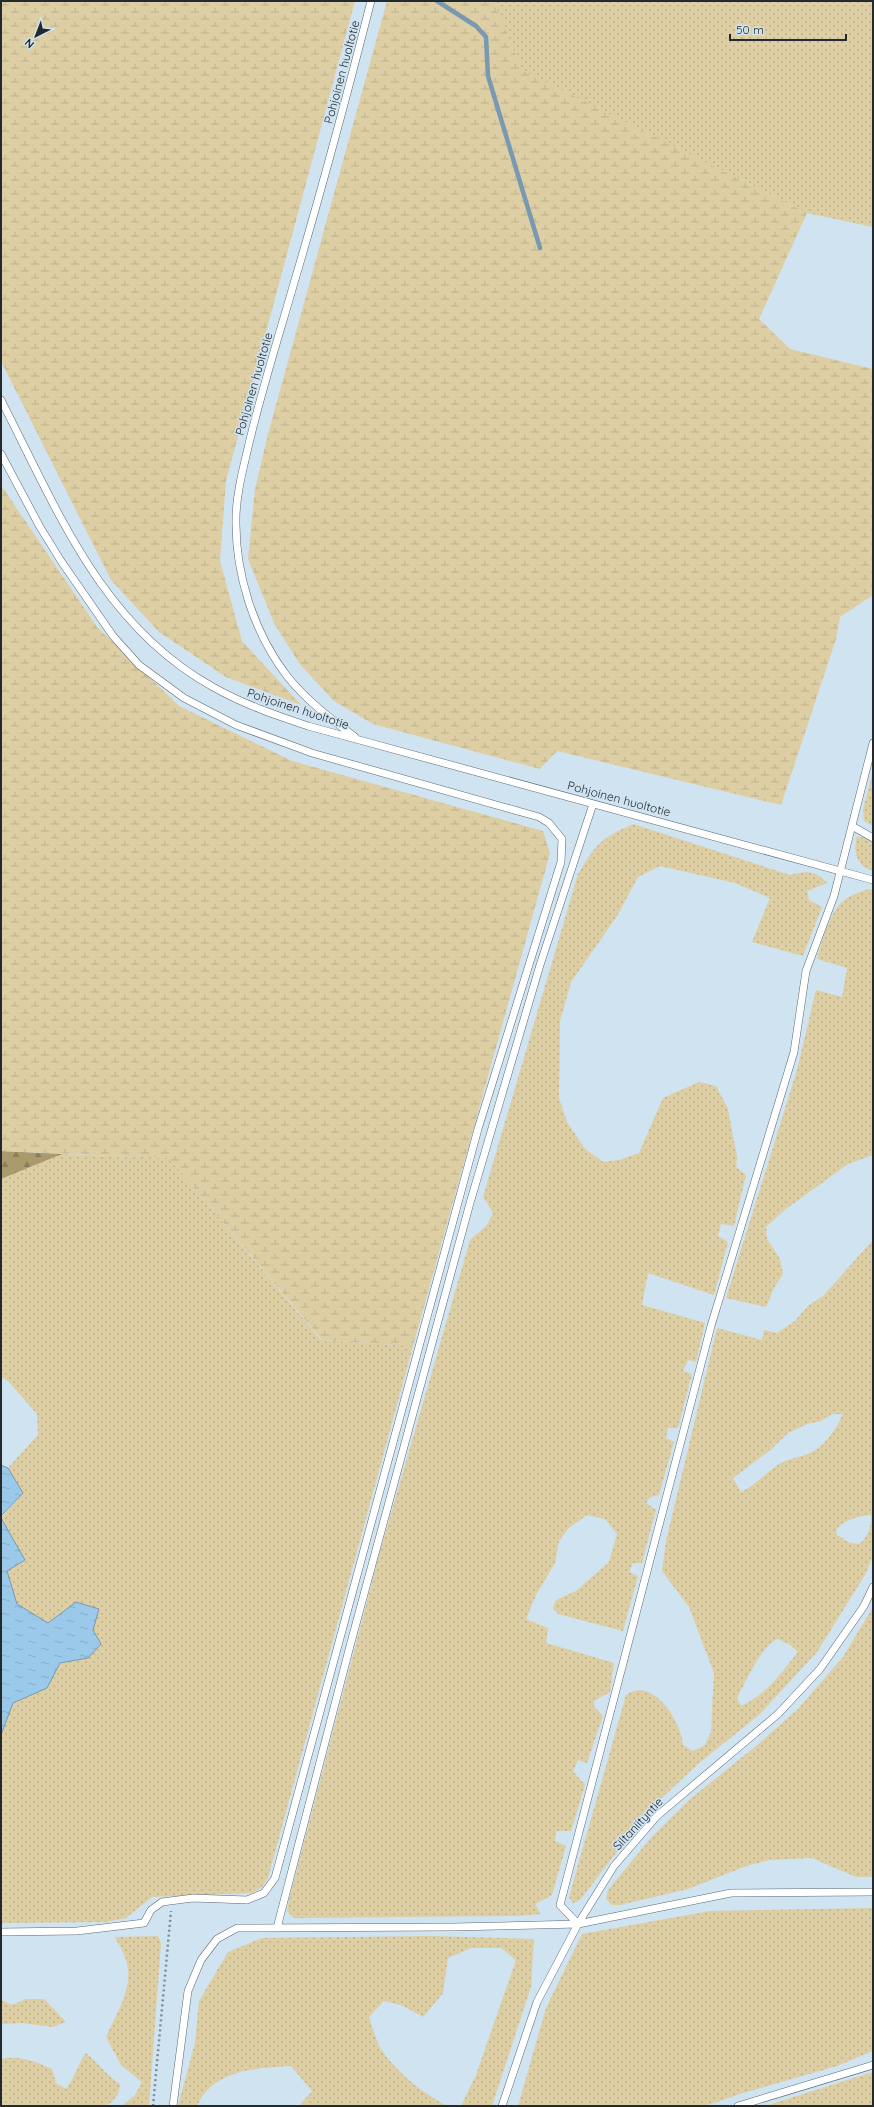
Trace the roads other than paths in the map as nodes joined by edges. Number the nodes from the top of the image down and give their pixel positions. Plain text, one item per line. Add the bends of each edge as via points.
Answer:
1 (371, 1) edge
2 (1, 400) edge
3 (1, 454) edge
4 (359, 740) junction
5 (873, 743) edge
6 (593, 804) junction
7 (852, 826) junction
8 (873, 838) edge
9 (840, 871) junction
10 (873, 880) edge
11 (873, 1587) edge
12 (873, 1892) edge
13 (578, 1924) junction
14 (277, 1928) junction
15 (1, 1932) edge
16 (873, 2065) edge
17 (173, 2106) edge
18 (502, 2106) edge
19 (738, 2106) edge

1 - 4 lane, Pohjoinen huoltotie via 330,158 252,429 235,518 239,558 247,597 262,636 287,676 321,712
2 - 4 lane, Pohjoinen huoltotie via 78,549 101,586 137,629 180,666 236,700 308,726
3 - 15 lane via 57,556 113,636 139,665 184,698 236,725 312,753 539,817 549,823 562,839 561,862 478,1129 275,1878 264,1893 246,1900 193,1898 162,1902 151,1910 144,1923 77,1931
4 - 6 lane, Pohjoinen huoltotie
5 - 7 lane
6 - 9 lane, Pohjoinen huoltotie
6 - 14 lane via 540,966 470,1203 350,1646
7 - 8 lane
7 - 9 lane
9 - 10 lane, Pohjoinen huoltotie
9 - 13 lane via 834,896 806,971 794,1052 711,1326 560,1905
11 - 13 lane, Siltaniityntie via 864,1606 820,1669 778,1714 657,1816 614,1866
12 - 13 lane via 731,1893
13 - 14 lane
13 - 18 lane, Siltaniityntie via 537,2002
14 - 17 lane via 237,1928 217,1939 201,1960 188,1991
16 - 19 lane

